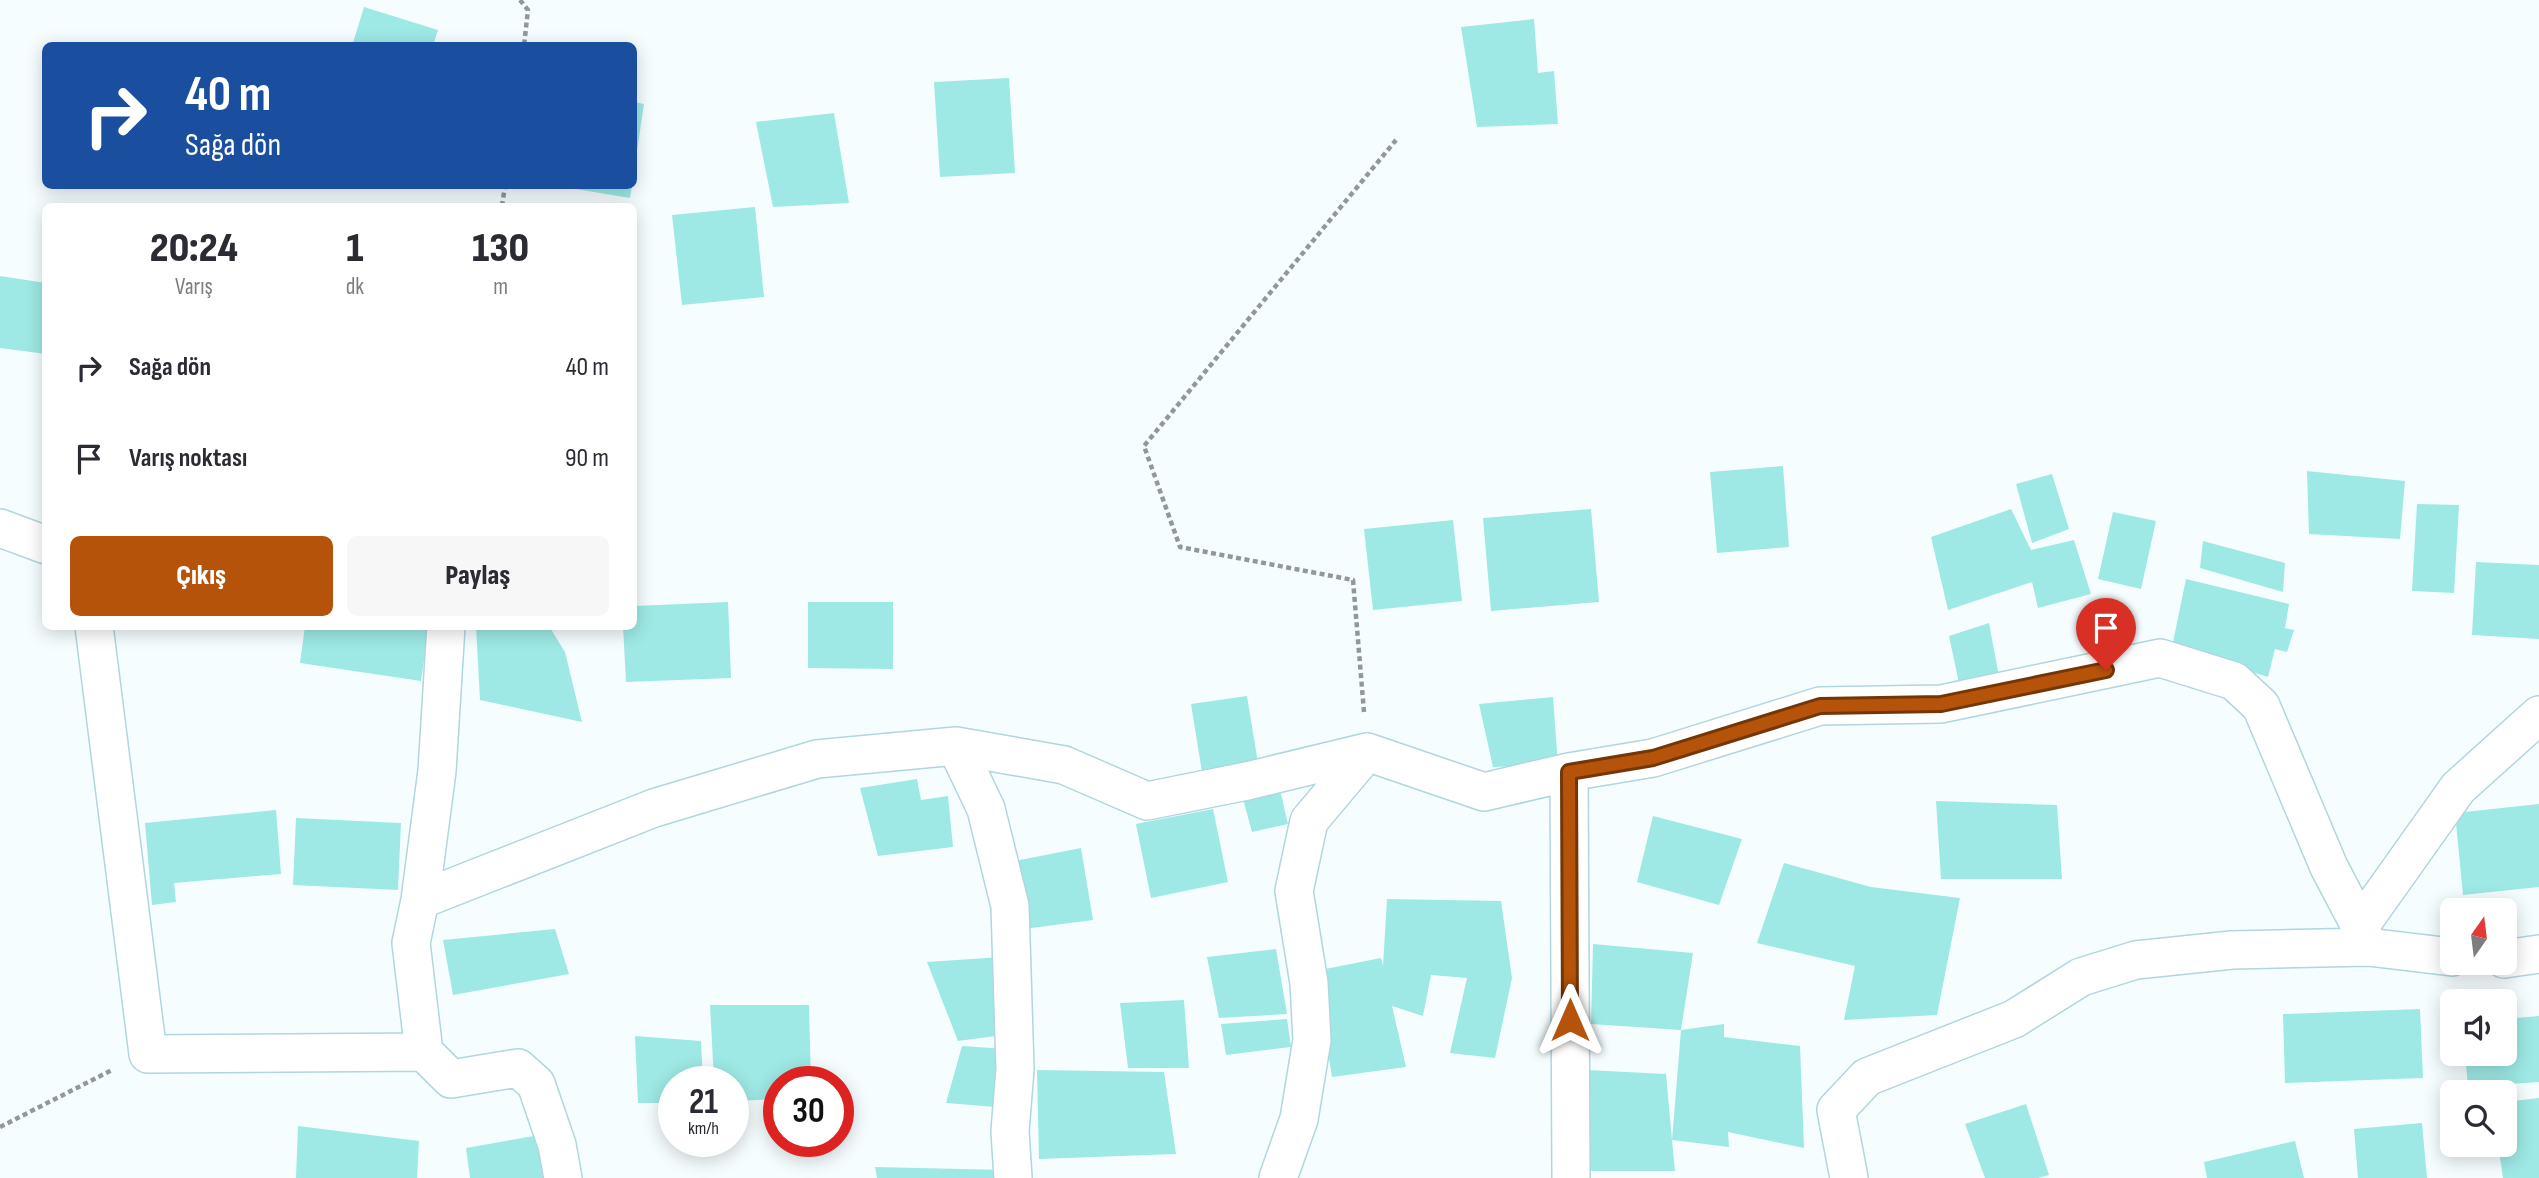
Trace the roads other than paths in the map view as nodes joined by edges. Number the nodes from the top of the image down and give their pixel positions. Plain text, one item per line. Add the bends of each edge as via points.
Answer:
1 (0, 528) edge
2 (42, 544) edge
3 (95, 630) edge
4 (446, 630) edge
5 (2539, 715) edge
6 (956, 746) junction
7 (1367, 752) junction
8 (1569, 772) junction
9 (420, 900) junction
10 (2364, 936) junction
11 (2440, 954) edge
12 (2539, 954) edge
13 (2517, 957) edge
14 (424, 1052) junction
15 (1299, 1119) junction
16 (563, 1178) edge
17 (1013, 1178) edge
18 (1256, 1178) edge
19 (1278, 1178) edge
20 (1571, 1178) edge
21 (1849, 1178) edge

1 - 2 street
3 - 14 street via 148,1054
4 - 9 street via 437,771
5 - 10 street via 2458,788
6 - 7 street via 1064,765 1147,801
6 - 9 street via 817,759 654,808
6 - 17 street via 986,809 1010,906
7 - 8 street via 1484,792
7 - 15 street via 1309,821 1294,891 1309,983 1312,1040
8 - 10 street via 1653,758 1820,706 1941,704 2160,657 2234,681 2261,706 2329,867
8 - 20 street
9 - 14 street via 411,943
10 - 11 street
10 - 21 street via 2136,960 2081,977 2014,1019 1867,1077 1836,1110
12 - 13 street
14 - 16 street via 451,1079 518,1068 536,1084
15 - 18 street
15 - 19 street

